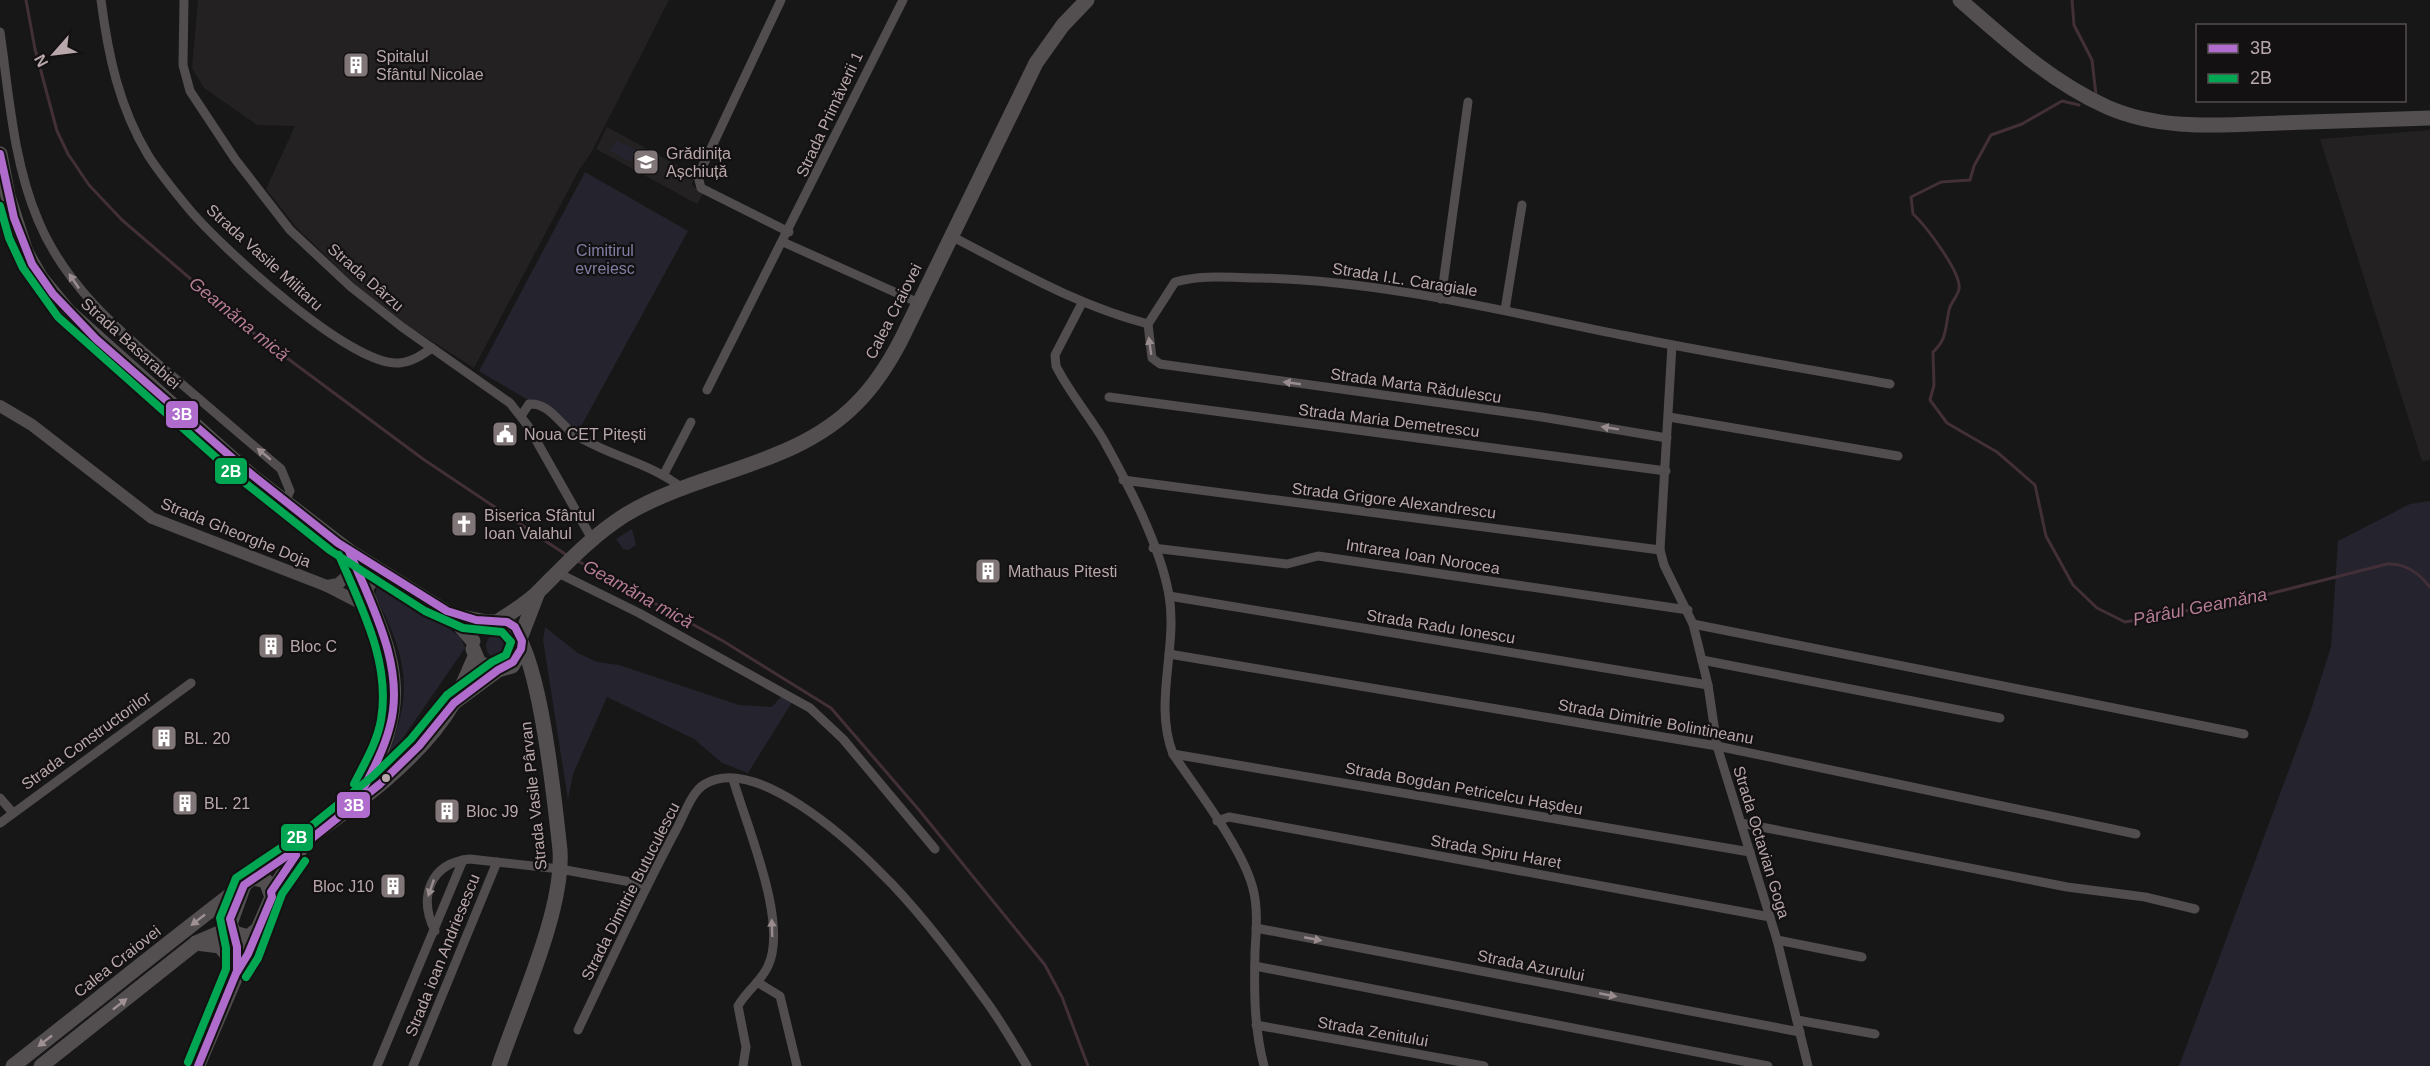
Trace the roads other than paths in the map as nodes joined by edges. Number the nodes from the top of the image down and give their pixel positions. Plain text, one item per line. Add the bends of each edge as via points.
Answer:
1 (101, 0) edge
2 (184, 0) edge
3 (781, 0) edge
4 (903, 0) edge
5 (1087, 0) edge
6 (1960, 0) edge
7 (0, 32) edge
8 (2, 62) edge
9 (1468, 102) dead end
10 (2430, 118) edge
11 (0, 154) edge
12 (1522, 205) dead end
13 (789, 232) junction
14 (951, 236) junction
15 (783, 242) junction
16 (1442, 299) junction
17 (919, 303) junction
18 (1082, 303) junction
19 (1504, 310) junction
20 (1148, 324) junction
21 (1672, 345) junction
22 (432, 348) junction
23 (1890, 384) dead end
24 (707, 390) dead end
25 (1109, 397) dead end
26 (0, 406) edge
27 (521, 416) junction
28 (1669, 417) junction
29 (691, 422) dead end
30 (1667, 438) junction
31 (1898, 456) dead end
32 (1666, 471) junction
33 (664, 474) junction
34 (1124, 480) junction
35 (682, 488) junction
36 (285, 502) junction
37 (592, 539) junction
38 (1154, 548) junction
39 (1660, 550) junction
40 (349, 551) junction
41 (559, 569) junction
42 (378, 572) junction
43 (327, 586) junction
44 (365, 591) junction
45 (538, 592) junction
46 (348, 596) junction
47 (1169, 596) junction
48 (1688, 610) junction
49 (451, 615) junction
50 (377, 618) junction
51 (493, 621) junction
52 (1693, 624) junction
53 (473, 641) junction
54 (522, 642) junction
55 (1169, 654) junction
56 (475, 657) junction
57 (1702, 660) junction
58 (502, 670) junction
59 (191, 683) dead end
60 (1708, 685) junction
61 (537, 693) junction
62 (454, 703) junction
63 (2000, 718) dead end
64 (2244, 734) dead end
65 (1717, 746) junction
66 (1173, 754) junction
67 (733, 779) junction
68 (0, 798) edge
69 (347, 810) junction
70 (13, 813) junction
71 (1217, 821) junction
72 (0, 823) edge
73 (1741, 823) junction
74 (2136, 834) dead end
75 (306, 843) junction
76 (935, 849) dead end
77 (1750, 852) junction
78 (463, 860) junction
79 (497, 862) junction
80 (560, 869) junction
81 (249, 881) junction
82 (646, 885) junction
83 (271, 892) junction
84 (2195, 909) dead end
85 (1770, 917) junction
86 (1256, 928) junction
87 (233, 930) junction
88 (435, 931) junction
89 (255, 933) junction
90 (1777, 940) junction
91 (196, 943) junction
92 (1862, 957) dead end
93 (1255, 966) junction
94 (236, 968) junction
95 (757, 982) junction
96 (1797, 1020) junction
97 (1256, 1025) junction
98 (578, 1030) dead end
99 (1800, 1032) junction
100 (1875, 1034) dead end
101 (13, 1066) edge
102 (41, 1066) edge
103 (198, 1066) edge
104 (377, 1066) edge
105 (413, 1066) edge
106 (499, 1066) edge
107 (743, 1066) edge
108 (797, 1066) edge
109 (1026, 1066) edge
110 (1264, 1066) edge
111 (1484, 1066) edge
112 (1768, 1066) edge
113 (1808, 1066) edge

1 - 22 street, Strada Vasile Militaru via 111,64 134,127 165,179 206,228 285,297 367,354 398,363
2 - 22 street, Strada Dârzu via 183,65 190,91 235,159 290,230 337,275
3 - 13 street via 698,176 701,188
4 - 13 street, Strada Primăverii 1
5 - 14 main road, Calea Craiovei via 1036,63
6 - 10 main road via 2020,52 2066,85 2109,108 2150,120 2220,125
7 - 8 street
36 -> 8 street via 290,491 281,469 106,319 77,286 38,221 28,192
9 - 16 street
11 - 36 main road, Strada Basarabiei via 15,225 36,269 55,297
12 - 19 street
13 - 15 street, Strada Primăverii 1
14 - 17 main road, Calea Craiovei
14 - 18 street
15 - 17 street
15 - 24 street, Strada Primăverii 1
16 - 19 street, Strada I.L. Caragiale
16 - 20 street, Strada I.L. Caragiale via 1335,282 1186,279 1176,282
17 - 35 main road, Calea Craiovei via 886,368 857,404 840,418 788,451
18 - 20 street
18 - 34 street via 1055,355 1056,366
19 - 21 street, Strada I.L. Caragiale
30 -> 20 street, Strada Marta Rădulescu via 1160,364 1152,358
21 - 23 street, Strada I.L. Caragiale
21 - 28 street, Strada Octavian Goga
22 - 27 street, Strada Dârzu via 510,403
25 - 32 street, Strada Maria Demetrescu
26 - 43 street, Strada Gheorghe Doja via 32,425 152,518
27 - 33 street via 529,404 537,404 575,435
27 - 37 street, Strada Dârzu
28 - 30 street, Strada Octavian Goga
28 - 31 street
29 - 33 street
30 - 32 street, Strada Octavian Goga
32 - 39 street, Strada Octavian Goga
33 - 35 street
34 - 38 street
34 - 39 street, Strada Grigore Alexandrescu
35 - 37 main road, Calea Craiovei via 631,512
36 - 40 main road, Strada Basarabiei
37 - 41 main road, Calea Craiovei
38 - 47 street
38 - 48 street, Intrarea Ioan Norocea via 1287,564 1318,556
39 - 48 street, Strada Octavian Goga
40 - 42 main road, Strada Basarabiei
40 - 43 street via 346,577
40 - 44 main road
41 - 45 main road, Calea Craiovei
41 - 76 street via 810,708 843,739
42 - 44 street
42 - 49 main road, Strada Basarabiei
43 - 46 street, Strada Gheorghe Doja
44 - 46 street
44 - 50 main road
45 - 51 main road
45 - 54 main road
46 - 50 street, Strada Gheorghe Doja
47 - 55 street
47 - 60 street, Strada Radu Ionescu
48 - 52 street, Strada Octavian Goga
49 - 51 main road
49 - 53 main road
50 - 69 main road via 391,659 393,707 380,758
51 - 53 main road via 480,627
51 - 54 main road via 513,625
52 - 57 street, Strada Octavian Goga
52 - 64 street
53 - 56 main road
54 - 58 main road via 517,661
54 - 61 main road, Strada Vasile Pârvan
55 - 65 street, Strada Dimitrie Bolintineanu
55 - 66 street via 1164,712 1166,736
56 - 58 main road via 485,667
56 - 62 main road
57 - 60 street, Strada Octavian Goga
57 - 63 street
58 - 61 main road via 528,682
58 - 62 main road
59 - 70 street, Strada Constructorilor
60 - 65 street, Strada Octavian Goga
61 - 80 main road, Strada Vasile Pârvan via 544,722
62 - 69 main road, Calea Craiovei via 401,765
65 - 73 street, Strada Octavian Goga
65 - 74 street, Strada Dimitrie Bolintineanu
66 - 71 street
66 - 77 street, Strada Bogdan Petricelcu Hașdeu
67 - 82 street, Strada Dimitrie Butuculescu via 714,781 698,790
95 -> 67 street via 772,956 771,906
67 - 109 street, Strada Dimitrie Butuculescu via 763,783 779,791 882,874 984,998
68 - 70 street
69 - 75 main road, Calea Craiovei
70 - 72 street, Strada Constructorilor
71 - 85 street, Strada Spiru Haret via 1229,817
71 - 86 street via 1239,855 1254,889
73 - 77 street, Strada Octavian Goga
73 - 84 street
75 - 81 main road, Calea Craiovei
75 - 83 main road, Calea Craiovei
77 - 85 street, Strada Octavian Goga
78 - 79 street
78 - 88 street
78 -> 88 street via 448,863 433,880 427,900 428,917
79 - 80 street, Strada ioan Andriesescu
79 - 105 street, Strada ioan Andriesescu
80 - 82 street, Strada ioan Andriesescu
80 - 106 main road, Strada Vasile Pârvan via 545,932
81 - 83 main road via 266,881
81 - 87 main road via 230,919
81 -> 101 main road, Calea Craiovei
82 - 98 street, Strada Dimitrie Butuculescu
83 - 89 main road, Calea Craiovei
85 - 90 street, Strada Octavian Goga
86 - 93 street
86 -> 99 street, Strada Azurului
87 - 89 main road via 248,937
87 - 91 main road
87 - 94 main road
88 - 104 street
89 - 94 main road via 243,964
90 - 92 street
90 - 96 street, Strada Octavian Goga
91 - 94 main road via 220,946
102 -> 91 main road
93 - 97 street
93 - 112 street
94 - 103 main road
95 - 107 street via 738,1006 746,1047
95 - 108 street via 780,996
96 - 99 street, Strada Octavian Goga
96 - 100 street
97 - 110 street
97 - 111 street, Strada Zenitului
99 - 113 street, Strada Octavian Goga

